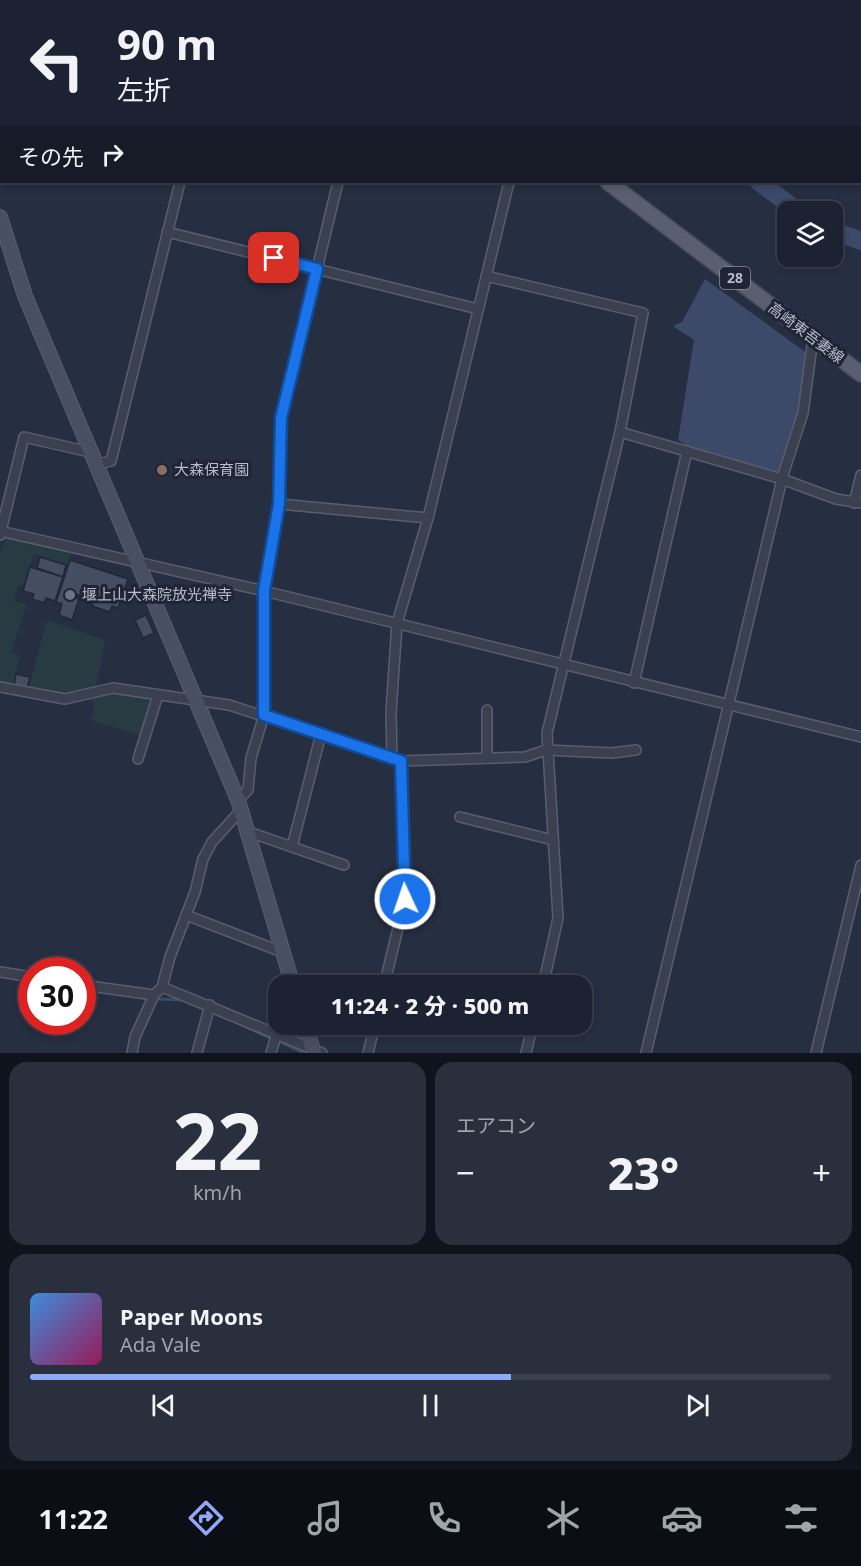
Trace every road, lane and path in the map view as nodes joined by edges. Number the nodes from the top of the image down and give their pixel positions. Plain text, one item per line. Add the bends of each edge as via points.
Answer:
1 (180, 183) edge
2 (338, 183) edge
3 (509, 183) edge
4 (609, 183) edge
5 (0, 217) edge
6 (167, 232) junction
7 (317, 269) junction
8 (486, 276) junction
9 (478, 309) junction
10 (813, 338) junction
11 (861, 375) edge
12 (620, 432) junction
13 (687, 451) junction
14 (96, 459) junction
15 (861, 475) edge
16 (782, 478) junction
17 (857, 503) edge
18 (279, 504) junction
19 (428, 518) junction
20 (0, 532) edge
21 (139, 564) junction
22 (264, 591) junction
23 (397, 623) junction
24 (562, 664) junction
25 (634, 683) junction
26 (0, 687) edge
27 (158, 695) junction
28 (197, 700) junction
29 (730, 706) junction
30 (487, 710) dead end
31 (264, 715) junction
32 (321, 734) junction
33 (861, 736) edge
34 (546, 750) junction
35 (636, 750) dead end
36 (487, 758) junction
37 (138, 759) dead end
38 (397, 759) junction
39 (240, 805) junction
40 (460, 817) dead end
41 (249, 832) junction
42 (553, 840) junction
43 (292, 847) junction
44 (344, 865) dead end
45 (861, 865) edge
46 (186, 915) junction
47 (282, 952) junction
48 (0, 972) edge
49 (18, 975) edge
50 (289, 975) edge
51 (387, 975) edge
52 (545, 975) edge
53 (96, 987) edge
54 (162, 987) junction
55 (154, 995) junction
56 (210, 1005) junction
57 (309, 1035) edge
58 (372, 1035) edge
59 (531, 1035) edge
60 (276, 1036) junction
61 (316, 1052) edge
62 (529, 1052) edge
63 (132, 1053) edge
64 (197, 1053) edge
65 (271, 1053) edge
66 (368, 1053) edge
67 (646, 1053) edge
68 (816, 1053) edge

1 - 6 street
2 - 7 street
3 - 8 street
4 - 10 main road, 高崎東吾妻線 / 28
5 - 14 street via 25,296
6 - 7 street
6 - 14 street via 111,460
7 - 9 street
7 - 18 street via 281,418
8 - 9 street
8 - 12 street via 643,313
9 - 19 street
10 - 11 main road, 高崎東吾妻線 / 28
10 - 16 street via 803,412
12 - 13 street
12 - 24 street
13 - 16 street
13 - 25 street
14 - 20 street via 24,437
14 - 21 street
15 - 17 street
16 - 17 street
16 - 29 street
18 - 19 street
18 - 22 street
19 - 23 street
20 - 21 street
21 - 22 street
21 - 28 street
22 - 23 street
22 - 31 street
23 - 24 street
23 - 38 street via 391,713
24 - 25 street
24 - 34 street
25 - 29 street
26 - 27 street via 66,699 113,688
27 - 28 street
27 - 37 street
28 - 31 street
28 - 39 street
29 - 33 street
29 - 67 street
30 - 36 street
31 - 32 street
31 - 39 street via 250,766 248,790
32 - 38 street
32 - 43 street
34 - 35 street
34 - 36 street via 525,757
34 - 42 street via 551,774
36 - 38 street
38 - 51 street via 405,899
39 - 41 street
39 - 46 street via 203,859
40 - 42 street
41 - 43 street
41 - 47 street
42 - 52 street via 558,918
43 - 44 street
45 - 68 street
46 - 47 street
46 - 54 street
47 - 50 street
48 - 49 street
53 - 55 street
54 - 55 street
54 - 56 street
55 - 63 street
56 - 60 street
56 - 64 street
57 - 61 street
58 - 66 street
59 - 62 street
60 - 61 street
60 - 65 street

